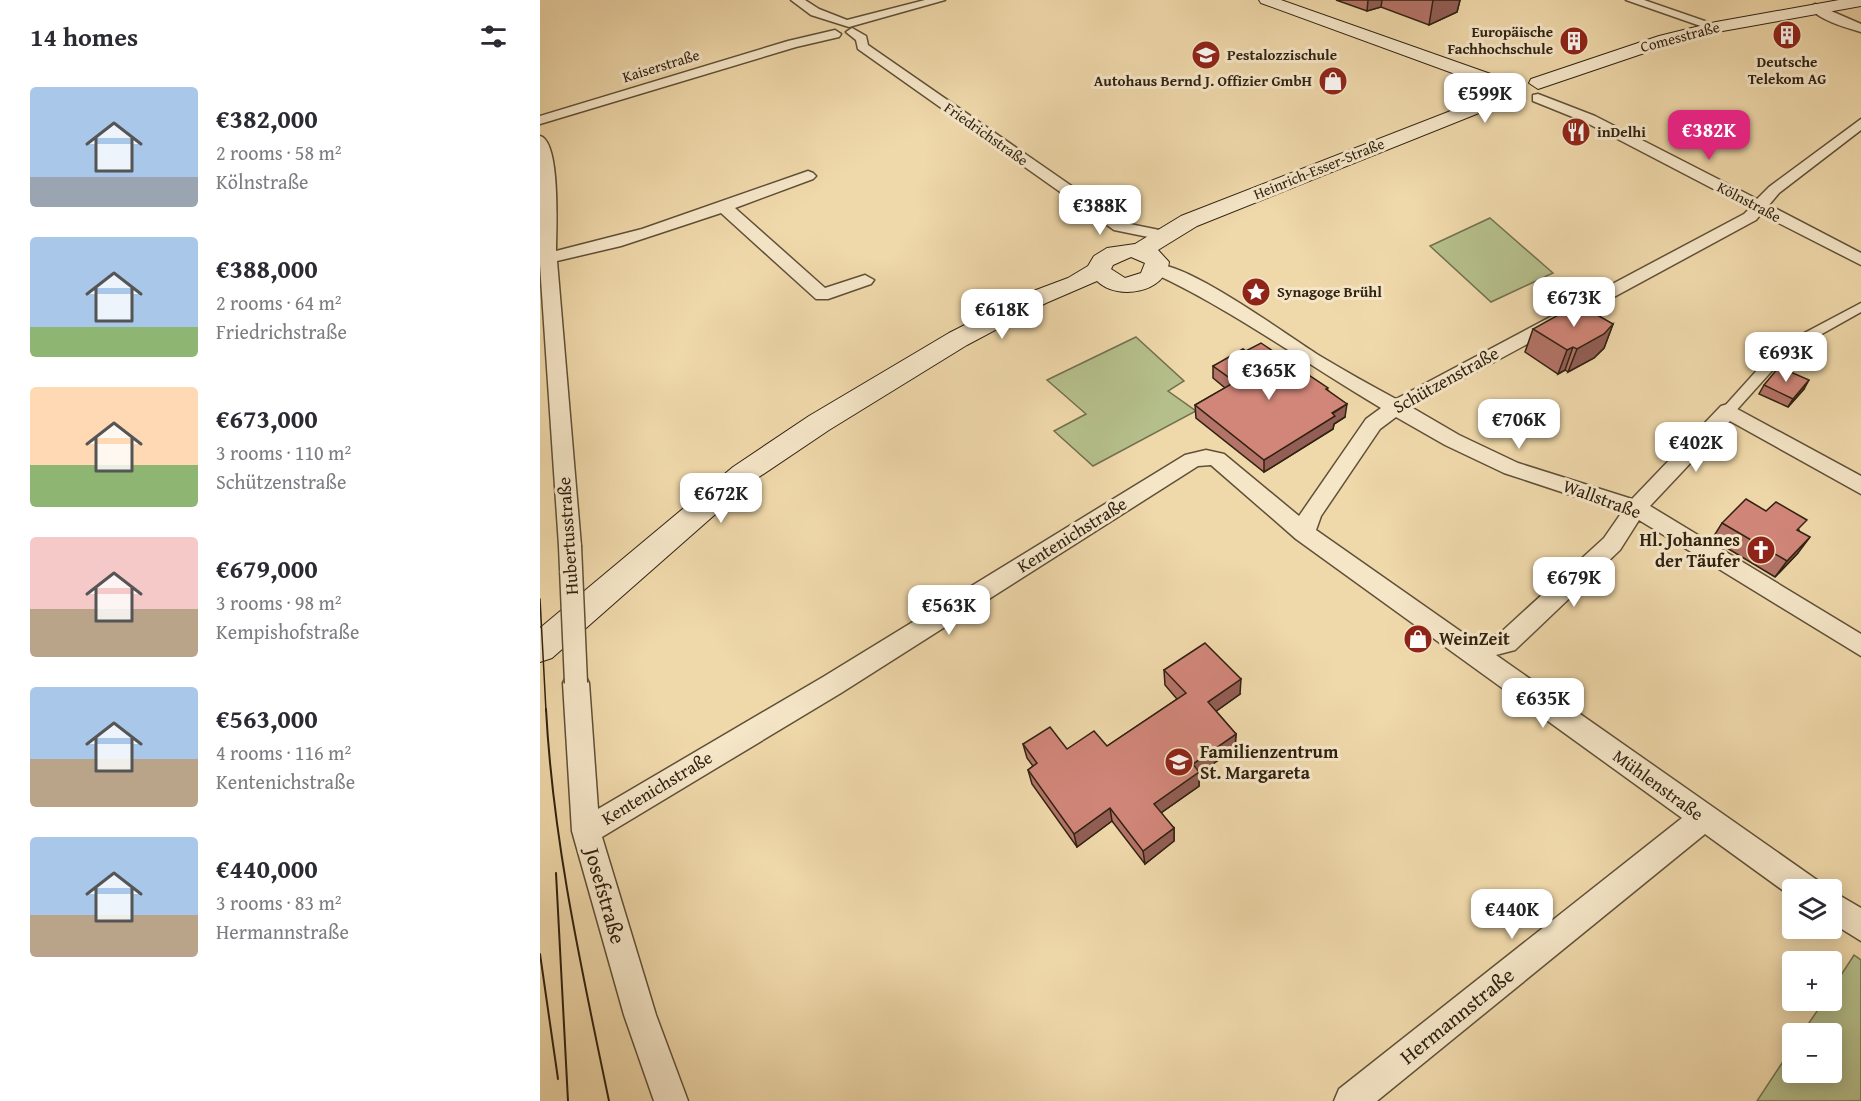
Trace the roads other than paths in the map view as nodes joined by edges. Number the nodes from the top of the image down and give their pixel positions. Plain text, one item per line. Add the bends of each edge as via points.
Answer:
1 (797, 0) edge
2 (939, 0) edge
3 (1267, 0) edge
4 (1632, 0) edge
5 (1861, 1) edge
6 (1819, 5) edge
7 (815, 12) junction
8 (851, 27) junction
9 (1716, 27) junction
10 (1861, 28) edge
11 (831, 31) junction
12 (1528, 84) junction
13 (1499, 89) junction
14 (540, 120) edge
15 (1861, 123) edge
16 (540, 140) edge
17 (808, 176) dead end
18 (724, 207) junction
19 (1759, 207) junction
20 (1163, 235) junction
21 (1140, 251) junction
22 (548, 258) junction
23 (1861, 260) edge
24 (1159, 269) junction
25 (1100, 270) junction
26 (865, 280) dead end
27 (1861, 307) edge
28 (1396, 406) junction
29 (1728, 411) junction
30 (1861, 486) edge
31 (1636, 508) junction
32 (1304, 533) junction
33 (1861, 646) edge
34 (540, 648) edge
35 (1472, 650) junction
36 (576, 683) joint
37 (1703, 818) junction
38 (586, 831) junction
39 (1792, 879) edge
40 (1842, 913) edge
41 (1861, 926) edge
42 (670, 1101) edge
43 (1351, 1101) edge

1 - 7 street
2 - 8 street
3 - 13 main road
4 - 9 street
5 - 6 main road, Comesstraße
6 - 9 main road, Comesstraße
6 - 10 street via 1830,17
7 - 8 street
7 - 11 street
8 - 11 street, Kaiserstraße
8 - 20 street, Friedrichstraße via 862,39 862,46 1120,227
9 - 12 main road, Comesstraße
11 - 14 street, Kaiserstraße
12 - 13 main road, Heinrich-Esser-Straße
12 - 13 main road via 1525,101
12 - 19 street, Kölnstraße
13 - 20 main road, Heinrich-Esser-Straße
15 - 19 street, Schützenstraße via 1774,190
16 - 22 street, Hubertusstraße via 547,157
17 - 18 street
18 - 22 street via 607,246
18 - 26 street via 822,295
19 - 23 street, Kölnstraße
19 - 28 street, Schützenstraße via 1750,217
20 - 21 main road, Heinrich-Esser-Straße
21 - 24 main road via 1152,255
21 - 25 main road via 1124,250 1110,255 1102,261
22 - 36 street, Hubertusstraße, bridge via 570,546
24 - 25 main road via 1149,280 1130,284 1111,282
24 - 28 street, Wallstraße via 1211,292 1315,361
25 - 34 main road via 958,339 743,474
27 - 29 street via 1783,350
28 - 31 street, Wallstraße via 1452,440 1511,468
28 - 32 street, Schützenstraße via 1373,424 1311,514
29 - 30 street
29 - 31 street
31 - 33 street, Wallstraße
31 - 35 street via 1612,544 1506,643
32 - 35 street, Mühlenstraße
32 - 38 street, Kentenichstraße via 1217,459 1192,460 832,685
35 - 37 street, Mühlenstraße
36 - 38 street, Josefstraße
37 - 39 street, Mühlenstraße
37 - 43 street, Hermannstraße
38 - 42 street, Josefstraße via 640,1015
40 - 41 street

